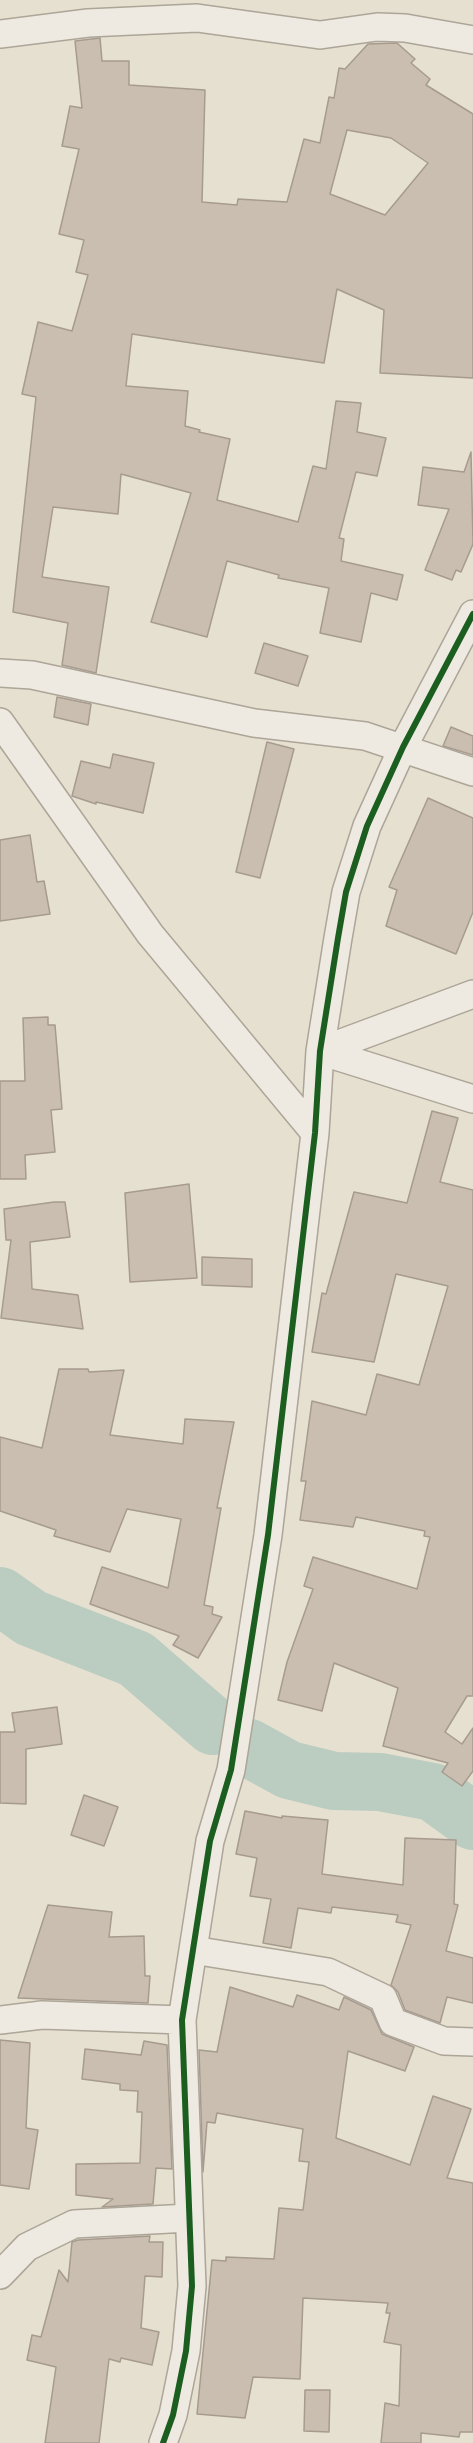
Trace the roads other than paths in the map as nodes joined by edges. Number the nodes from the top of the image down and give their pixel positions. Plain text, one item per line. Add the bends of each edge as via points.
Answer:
1 (0, 34) edge
2 (473, 40) edge
3 (473, 615) edge
4 (0, 673) edge
5 (0, 722) edge
6 (403, 747) junction
7 (473, 772) edge
8 (473, 994) edge
9 (320, 1051) junction
10 (473, 1100) edge
11 (315, 1133) junction
12 (193, 1950) junction
13 (0, 2020) edge
14 (182, 2020) junction
15 (473, 2042) edge
16 (189, 2218) junction
17 (0, 2275) edge
18 (163, 2443) edge

1 - 2 street via 88,22 197,18 320,35 377,27
3 - 6 street
4 - 6 street via 32,675 254,723 365,736
5 - 11 street via 150,933
6 - 7 street
6 - 9 street via 367,826 346,892
8 - 9 street
9 - 10 street
9 - 11 street
11 - 12 street via 268,1535 231,1770 210,1841
12 - 14 street
12 - 15 street via 328,1972 383,1998 393,2022 444,2041
13 - 14 street via 42,2015
14 - 16 street
16 - 17 street via 74,2224 27,2247
16 - 18 street via 192,2286 186,2351

